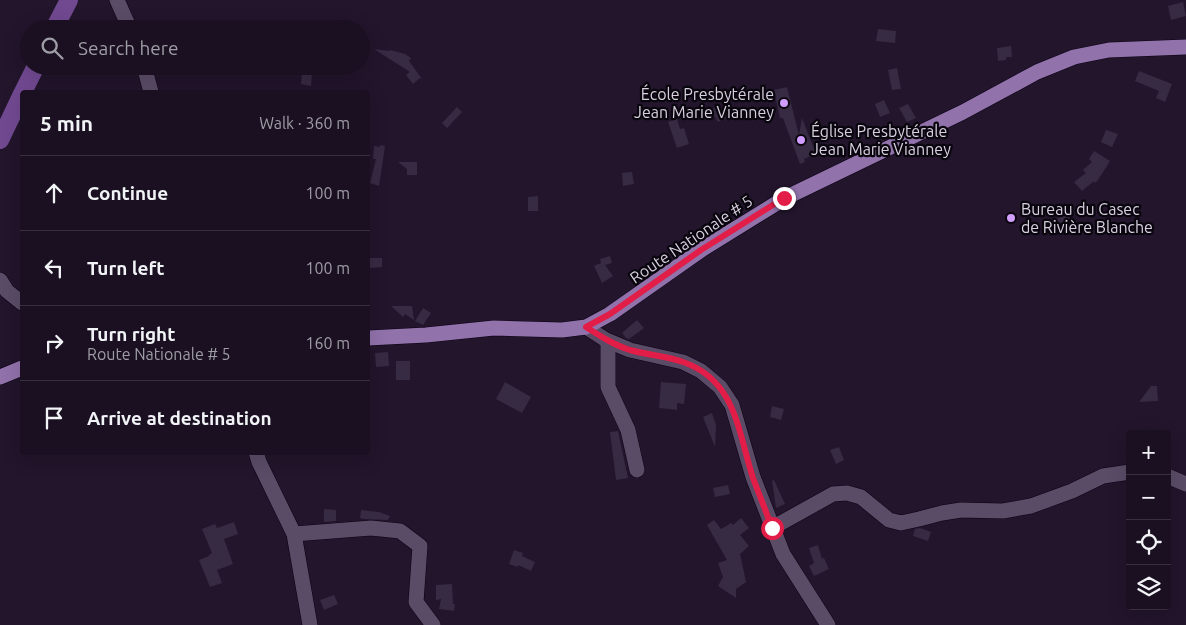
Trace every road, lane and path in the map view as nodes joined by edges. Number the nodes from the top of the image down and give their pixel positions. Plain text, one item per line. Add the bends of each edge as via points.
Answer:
1 (117, 0) edge
2 (126, 20) edge
3 (1186, 47) edge
4 (146, 75) edge
5 (150, 90) edge
6 (0, 280) edge
7 (20, 301) edge
8 (586, 327) junction
9 (370, 338) edge
10 (608, 341) junction
11 (20, 369) edge
12 (0, 377) edge
13 (257, 455) edge
14 (637, 470) dead end
15 (1126, 473) edge
16 (1171, 478) edge
17 (1186, 484) edge
18 (772, 528) junction
19 (294, 534) junction
20 (310, 625) edge
21 (433, 625) edge
22 (828, 625) edge

1 - 2 street
3 - 8 main road, Route Nationale # 5 via 1109,50 1074,57 1037,72 963,112 784,198
4 - 5 street
6 - 7 street
8 - 9 main road, Route Nationale # 5 via 562,330 494,328
8 - 10 street
10 - 14 street via 608,387 628,430
10 - 18 street via 630,350 684,362 702,371 720,387 732,405 753,478
11 - 12 main road
13 - 19 street
15 - 18 street via 1103,476 1031,506 961,510 901,523 889,520 861,497 833,494
16 - 17 street
18 - 22 street via 783,554
19 - 20 street
19 - 21 street via 371,528 400,531 420,546 416,602

